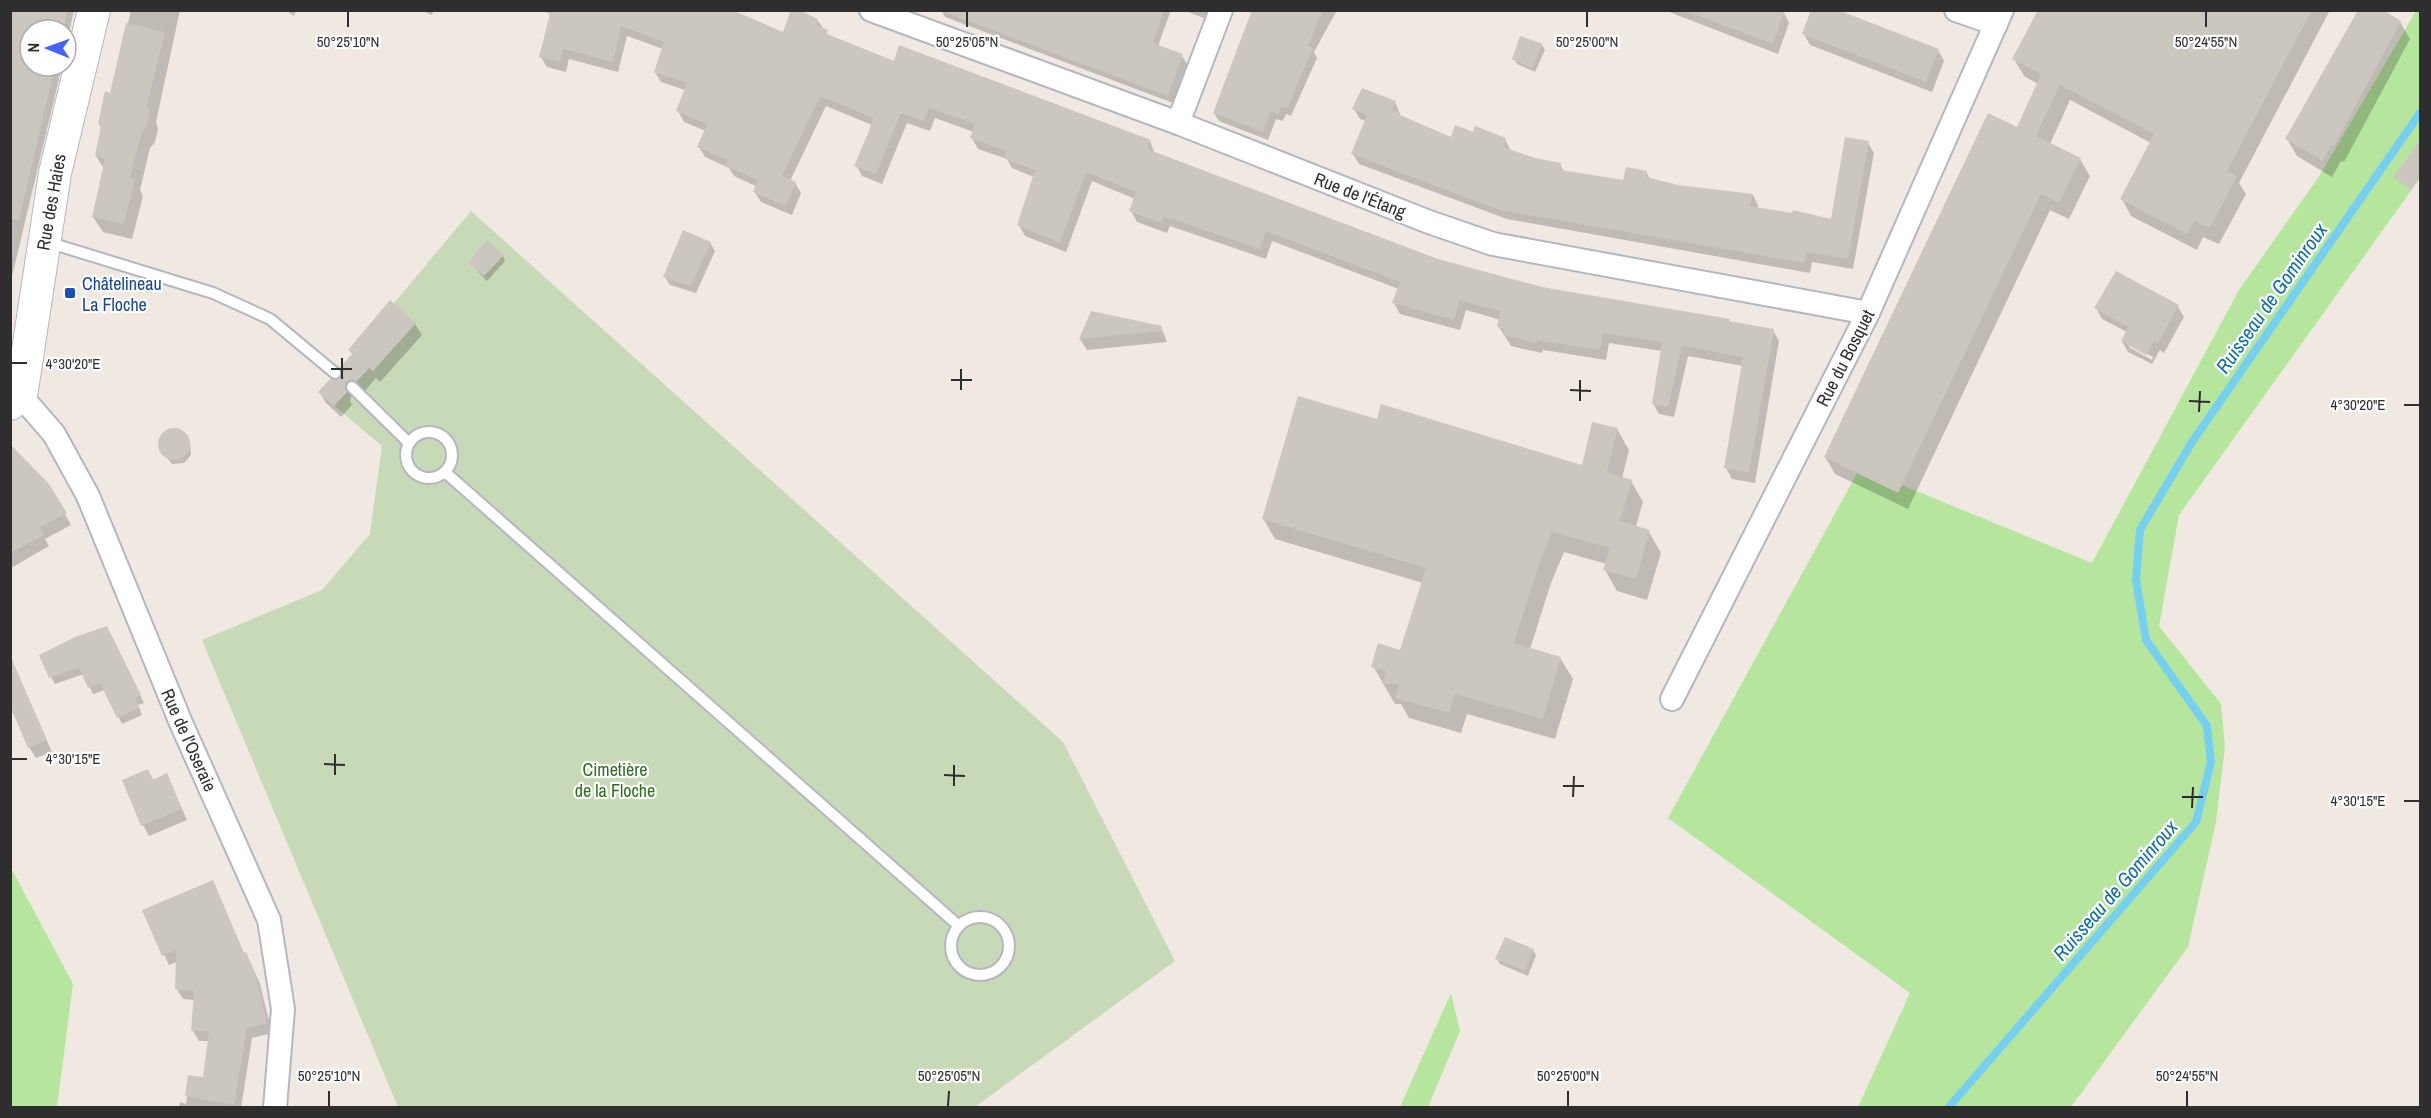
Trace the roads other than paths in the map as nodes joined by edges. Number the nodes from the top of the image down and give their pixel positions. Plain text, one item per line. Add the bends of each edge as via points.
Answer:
1 (94, 10) edge
2 (871, 10) edge
3 (1221, 10) edge
4 (1956, 10) edge
5 (1999, 17) edge
6 (918, 19) edge
7 (1178, 123) junction
8 (44, 241) junction
9 (1868, 313) junction
10 (335, 373) dead end
11 (352, 387) dead end
12 (16, 400) edge
13 (410, 443) junction
14 (445, 472) junction
15 (1672, 699) dead end
16 (959, 926) junction
17 (275, 1107) edge

1 - 8 street, Rue des Haies via 55,173
2 - 6 street, Rue de l'Étang
3 - 7 street
4 - 5 street
5 - 9 street, Rue du Bosquet
6 - 7 street, Rue de l'Étang
7 - 9 street, Rue de l'Étang via 1493,244
8 - 10 lane via 213,292 270,320
8 - 12 street, Rue des Haies
9 - 15 street, Rue du Bosquet
11 - 13 lane
12 - 17 street, Rue de l'Oseraie via 54,434 88,496 181,723 269,920 283,1009
13 - 14 lane via 406,460 418,475 437,477
13 - 14 lane via 415,436 430,431 445,438 453,454
14 - 16 lane
16 - 16 lane via 976,918 995,921 1003,928 1009,948 1001,967 982,975 972,974 956,963 952,953

